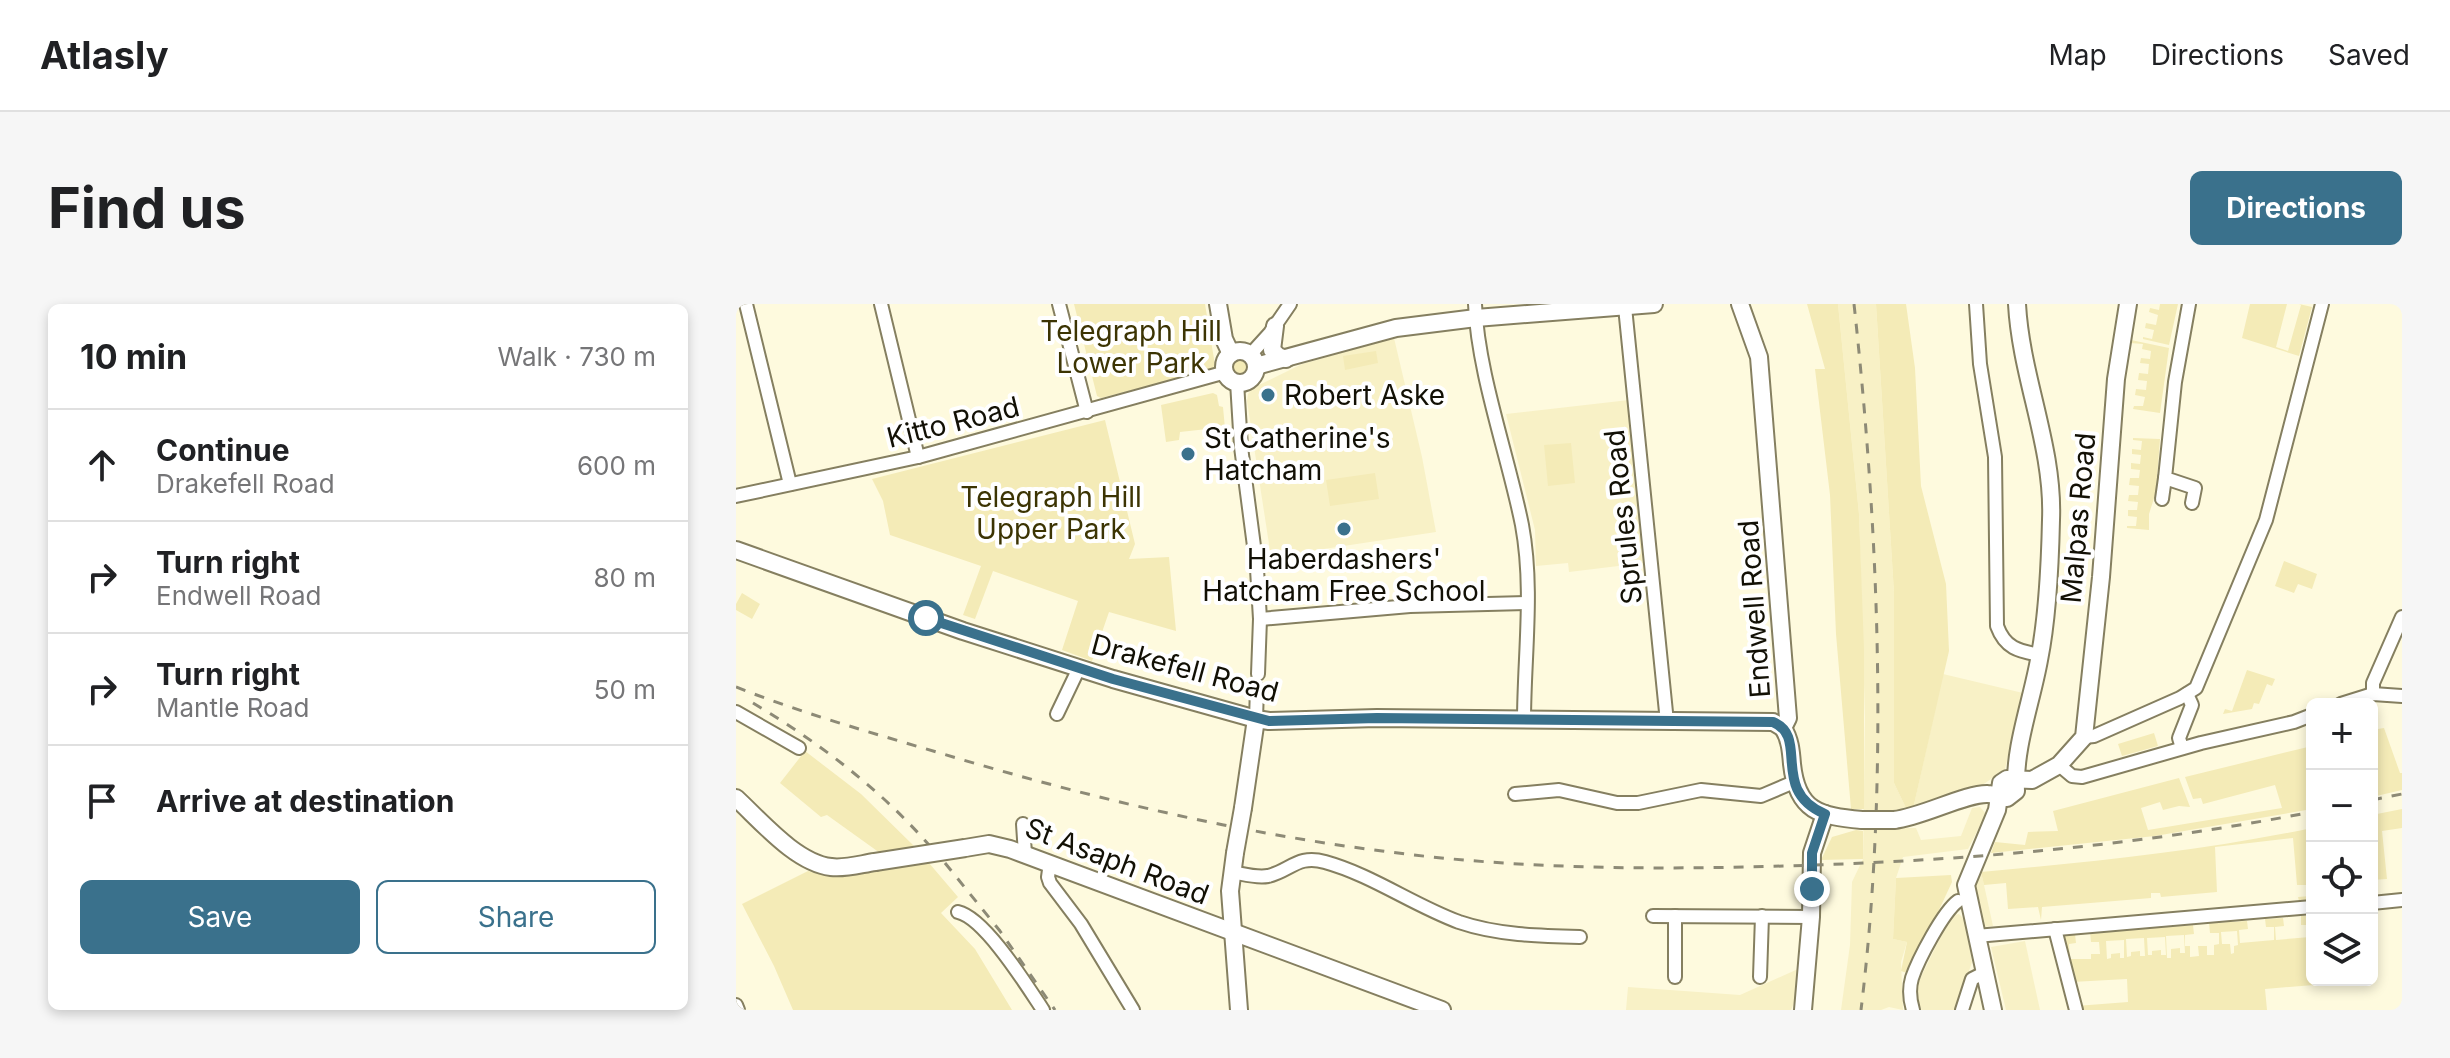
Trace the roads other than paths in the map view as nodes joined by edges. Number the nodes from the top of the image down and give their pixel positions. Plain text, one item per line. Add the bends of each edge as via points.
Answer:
1 (746, 304) edge
2 (881, 304) edge
3 (1059, 304) edge
4 (1218, 304) edge
5 (1290, 304) edge
6 (1654, 304) edge
7 (1740, 304) edge
8 (1976, 304) edge
9 (2017, 304) edge
10 (2128, 304) edge
11 (2189, 304) edge
12 (2322, 304) edge
13 (1625, 307) junction
14 (1476, 311) edge
15 (1275, 326) junction
16 (1231, 354) junction
17 (1286, 359) junction
18 (1253, 360) junction
19 (1231, 377) junction
20 (1087, 412) junction
21 (918, 457) junction
22 (2165, 478) junction
23 (790, 484) junction
24 (736, 496) edge
25 (2162, 499) dead end
26 (2192, 503) dead end
27 (736, 550) edge
28 (1527, 603) junction
29 (2402, 617) edge
30 (1260, 619) junction
31 (2040, 655) junction
32 (1079, 668) junction
33 (1258, 674) dead end
34 (1257, 688) dead end
35 (2187, 694) junction
36 (2373, 694) junction
37 (2402, 696) edge
38 (2360, 698) edge
39 (736, 712) edge
40 (1057, 714) dead end
41 (2306, 716) edge
42 (1256, 719) junction
43 (1524, 721) junction
44 (1667, 722) junction
45 (1783, 728) junction
46 (2084, 737) junction
47 (799, 748) dead end
48 (2182, 748) junction
49 (2059, 765) junction
50 (2015, 779) junction
51 (1794, 782) junction
52 (1515, 794) dead end
53 (1998, 797) junction
54 (736, 798) edge
55 (1825, 814) junction
56 (1023, 824) dead end
57 (1025, 854) junction
58 (1050, 863) junction
59 (1232, 872) junction
60 (2402, 900) edge
61 (1958, 901) dead end
62 (2378, 902) edge
63 (2306, 908) edge
64 (958, 912) dead end
65 (1653, 916) dead end
66 (1675, 916) junction
67 (1762, 916) junction
68 (1811, 917) junction
69 (2055, 929) junction
70 (1233, 933) junction
71 (1976, 936) junction
72 (1580, 937) dead end
73 (1984, 973) junction
74 (1675, 977) dead end
75 (1760, 977) dead end
76 (1043, 1010) edge
77 (1133, 1010) edge
78 (1239, 1010) edge
79 (1442, 1010) edge
80 (1803, 1010) edge
81 (1913, 1010) edge
82 (1962, 1010) edge
83 (1993, 1010) edge
84 (2076, 1010) edge

1 - 23 street
2 - 21 street
3 - 20 street
4 - 16 street
5 - 15 street
6 - 13 street
7 - 45 street, Endwell Road via 1759,357 1788,718
8 - 31 street via 1995,457 1994,614 2007,645
9 - 31 street via 2050,481 2052,517
10 - 46 street, Malpas Road via 2116,379
11 - 22 street
12 - 35 street via 2266,520 2202,677
13 - 14 street
13 - 44 street, Sprules Road
14 - 17 street
14 - 28 street via 1522,528
15 - 17 street via 1272,350
15 - 18 street
16 - 18 street
16 - 19 street via 1226,362
17 - 18 street
18 - 19 street via 1254,376 1249,380
19 - 20 street, Kitto Road via 1207,378
19 - 30 street
20 - 21 street, Kitto Road
21 - 23 street, Kitto Road
22 - 25 street
22 - 26 street via 2195,488
23 - 24 street, Kitto Road
27 - 32 street, Drakefell Road
28 - 30 street via 1410,606
28 - 43 street
29 - 36 street
30 - 33 street
31 - 50 street
32 - 40 street
32 - 42 street, Drakefell Road
34 - 42 street
35 - 46 street
35 - 48 street via 2192,705 2179,738
36 - 37 street
36 - 38 street
39 - 47 street
41 - 48 street
42 - 43 street, Drakefell Road
42 - 59 street, bridge
43 - 44 street, Drakefell Road
44 - 45 street, Drakefell Road via 1773,722
45 - 51 street, Endwell Road
46 - 49 street
48 - 49 street via 2082,777
49 - 50 street via 2032,780
50 - 53 street via 2016,791
51 - 52 street via 1761,796 1701,790 1638,803 1559,790
51 - 55 street via 1809,807
53 - 55 street, bridge via 1987,794 1909,819
53 - 71 street via 1966,885
54 - 57 street, St Asaph Road, bridge via 784,842 811,861 833,867 997,845
55 - 68 street via 1812,853
56 - 57 street
57 - 58 street, St Asaph Road
58 - 70 street, St Asaph Road
58 - 77 street via 1050,883
59 - 70 street
59 - 72 street via 1267,876 1296,862 1316,860 1475,927
60 - 62 street
61 - 81 street via 1946,912 1913,976
63 - 69 street
64 - 76 street via 994,941
65 - 66 street
66 - 67 street
66 - 74 street
67 - 68 street
67 - 75 street
68 - 80 street
69 - 71 street
69 - 84 street
70 - 78 street
70 - 79 street, St Asaph Road
71 - 73 street
73 - 82 street via 1972,979
73 - 83 street

